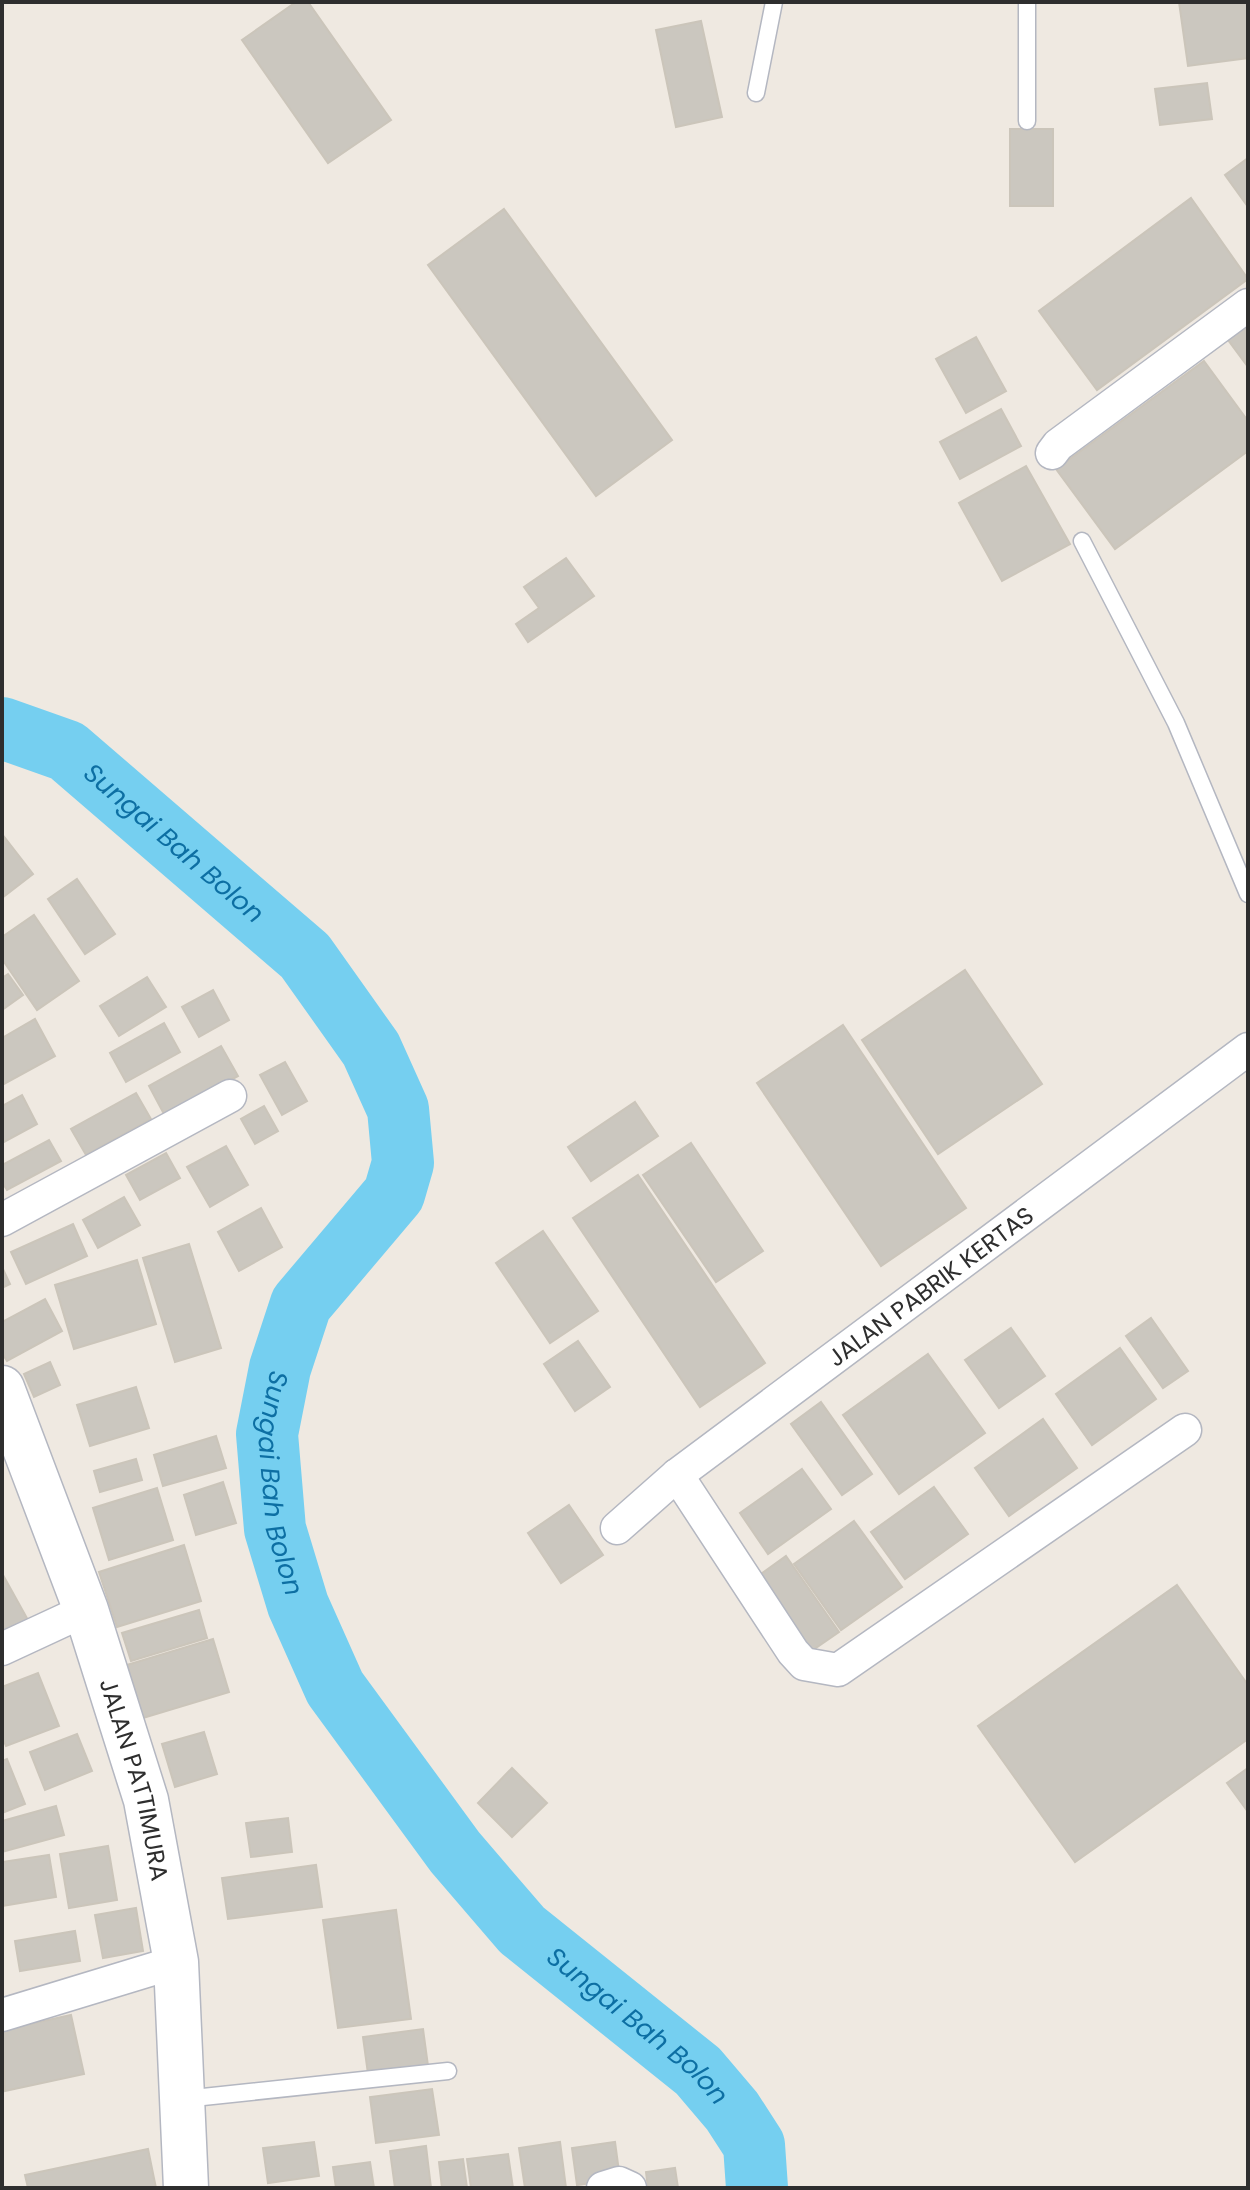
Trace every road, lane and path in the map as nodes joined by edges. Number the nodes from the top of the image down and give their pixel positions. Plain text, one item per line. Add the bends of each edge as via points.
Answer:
1 (774, 2) edge
2 (1027, 2) edge
3 (756, 93) dead end
4 (1027, 121) dead end
5 (1248, 305) edge
6 (1052, 453) dead end
7 (1082, 541) dead end
8 (1248, 894) edge
9 (1248, 1049) edge
10 (230, 1096) dead end
11 (2, 1220) edge
12 (2, 1388) edge
13 (1185, 1430) dead end
14 (677, 1475) junction
15 (617, 1528) dead end
16 (86, 1610) junction
17 (2, 1649) edge
18 (176, 1962) junction
19 (2, 2015) edge
20 (448, 2071) dead end
21 (182, 2099) junction
22 (186, 2188) edge
23 (603, 2188) edge
24 (630, 2188) edge

1 - 3 lane
2 - 4 lane
5 - 6 street
7 - 8 lane via 1176,723
9 - 14 street, JALAN PABRIK KERTAS
10 - 11 street
12 - 16 street, JALAN PATTIMURA
13 - 14 street via 838,1670 804,1664 793,1652
14 - 15 street, JALAN PABRIK KERTAS
16 - 17 street
16 - 18 street, JALAN PATTIMURA via 146,1800
18 - 19 street
18 - 21 street, JALAN PATTIMURA
20 - 21 lane
21 - 22 street, JALAN PATTIMURA
23 - 24 street via 619,2183

